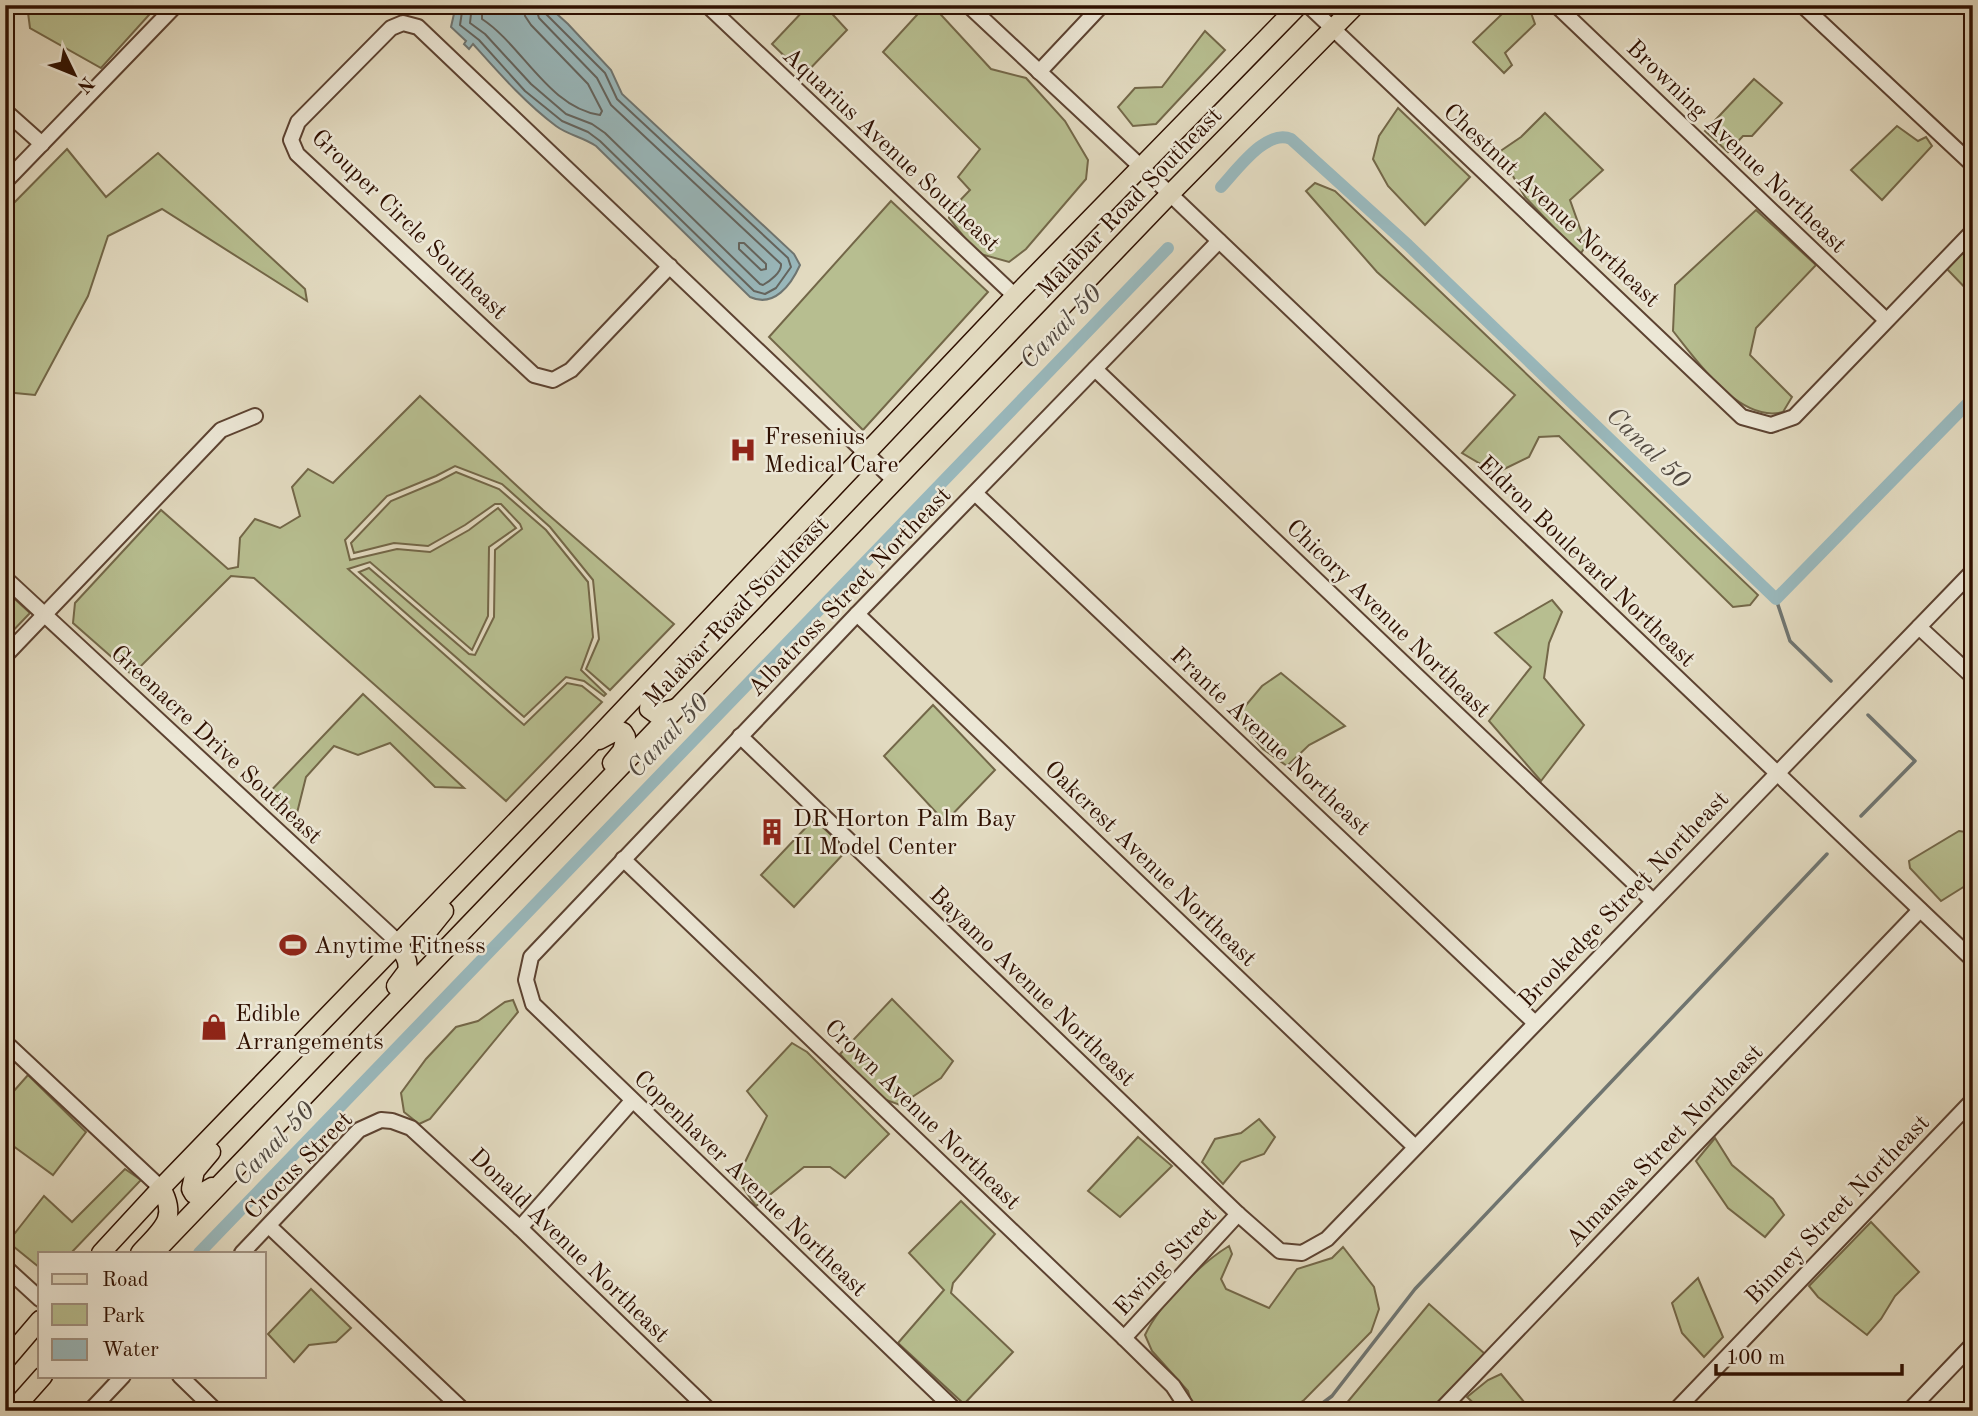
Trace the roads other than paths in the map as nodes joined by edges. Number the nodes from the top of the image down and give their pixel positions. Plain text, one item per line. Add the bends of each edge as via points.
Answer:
1 (176, 5) edge
2 (707, 5) edge
3 (968, 5) edge
4 (1102, 5) edge
5 (1298, 5) edge
6 (1308, 5) edge
7 (1356, 5) edge
8 (1556, 5) edge
9 (1802, 5) edge
10 (1333, 28) junction
11 (1038, 72) junction
12 (5, 111) edge
13 (42, 144) junction
14 (1973, 165) edge
15 (1142, 167) junction
16 (5, 182) edge
17 (1170, 194) junction
18 (1973, 230) edge
19 (1219, 241) junction
20 (670, 266) junction
21 (1015, 296) junction
22 (1886, 320) junction
23 (1095, 369) junction
24 (255, 416) dead end
25 (866, 453) junction
26 (895, 481) junction
27 (975, 493) junction
28 (1973, 571) edge
29 (5, 578) edge
30 (736, 590) junction
31 (857, 614) junction
32 (46, 615) junction
33 (1919, 627) junction
34 (5, 656) edge
35 (1973, 677) edge
36 (676, 708) junction
37 (740, 736) junction
38 (587, 747) junction
39 (1777, 774) junction
40 (514, 821) junction
41 (541, 849) junction
42 (623, 859) junction
43 (1652, 900) junction
44 (1920, 910) junction
45 (399, 943) junction
46 (444, 945) junction
47 (1973, 960) edge
48 (526, 980) joint
49 (1535, 1023) junction
50 (5, 1042) edge
51 (274, 1071) junction
52 (1973, 1100) edge
53 (632, 1101) junction
54 (297, 1103) junction
55 (392, 1121) joint
56 (1414, 1146) junction
57 (219, 1184) junction
58 (161, 1188) junction
59 (1238, 1214) junction
60 (269, 1226) junction
61 (520, 1227) junction
62 (101, 1252) edge
63 (141, 1252) edge
64 (155, 1252) edge
65 (243, 1252) edge
66 (1302, 1253) joint
67 (5, 1267) edge
68 (38, 1297) edge
69 (38, 1322) edge
70 (1124, 1338) junction
71 (1973, 1344) edge
72 (5, 1361) edge
73 (41, 1378) edge
74 (121, 1378) edge
75 (182, 1378) edge
76 (1185, 1408) edge
77 (12, 1411) edge
78 (90, 1411) edge
79 (216, 1411) edge
80 (464, 1411) edge
81 (710, 1411) edge
82 (956, 1411) edge
83 (1440, 1411) edge
84 (1675, 1411) edge
85 (1909, 1411) edge

1 - 13 street
2 - 21 street, Aquarius Avenue Southeast
3 - 11 street, Eldron Boulevard Northeast
4 - 11 street
5 - 15 main road, Malabar Road Southeast
6 - 10 street, Chestnut Avenue Northeast
7 - 10 main road, Malabar Road Southeast
8 - 22 street, Browning Avenue Northeast
9 - 14 street
10 - 17 main road, Malabar Road Southeast
10 - 22 street, Chestnut Avenue Northeast via 1742,417 1771,425 1794,417
11 - 15 street, Eldron Boulevard Northeast
12 - 13 street
13 - 16 street
15 - 17 street, Eldron Boulevard Northeast
15 - 21 main road, Malabar Road Southeast
17 - 19 street, Eldron Boulevard Northeast
17 - 26 main road, Malabar Road Southeast
18 - 22 street
19 - 23 street, Albatross Street Northeast
19 - 39 street, Eldron Boulevard Northeast
20 - 20 street, Grouper Circle Southeast via 418,27 402,23 391,27 298,122 291,140 302,159 534,374 553,380 571,370
20 - 25 street, Grouper Circle Southeast
21 - 25 main road, Malabar Road Southeast
23 - 27 street, Albatross Street Northeast
23 - 43 street, Chicory Avenue Northeast
24 - 32 street via 221,430
25 - 26 street, Grouper Circle Southeast
25 - 30 main road, Malabar Road Southeast
26 - 36 main road, Malabar Road Southeast
27 - 31 street, Albatross Street Northeast
27 - 49 street, Frante Avenue Northeast
28 - 33 street, Brookedge Street Northeast
29 - 32 street, Greenacre Drive Southeast
30 - 36 main road via 722,622 649,702 649,709 656,714
30 - 38 main road, Malabar Road Southeast
31 - 37 street, Albatross Street Northeast
31 - 56 street, Oakcrest Avenue Northeast
32 - 34 street
32 - 45 street, Greenacre Drive Southeast
33 - 35 street
33 - 39 street, Brookedge Street Northeast
36 - 41 main road, Malabar Road Southeast
37 - 42 street, Albatross Street Northeast
37 - 59 street, Bayamo Avenue Northeast
38 - 40 main road, Malabar Road Southeast
38 - 41 main road via 618,730 626,737 614,761 554,823
39 - 43 street, Brookedge Street Northeast
39 - 44 street, Eldron Boulevard Northeast
40 - 45 main road, Malabar Road Southeast
40 - 46 main road via 498,854 427,932 428,944
41 - 46 main road, Malabar Road Southeast
42 - 48 street, Albatross Street Northeast via 531,957
42 - 70 street, Crown Avenue Northeast
43 - 49 street, Brookedge Street Northeast
44 - 47 street, Eldron Boulevard Northeast
44 - 83 street, Almansa Street Northeast
45 - 46 main road via 423,953
45 - 51 main road, Malabar Road Southeast
45 - 54 main road via 407,961 404,978 314,1070
46 - 54 main road, Malabar Road Southeast
48 - 53 street, Copenhaver Avenue Northeast via 533,1004
49 - 56 street, Brookedge Street Northeast
50 - 58 street
51 - 57 main road via 265,1095 195,1171 191,1189 198,1195
51 - 58 main road, Malabar Road Southeast
52 - 84 street, Binney Street Northeast
53 - 61 street
53 - 82 street, Copenhaver Avenue Northeast
54 - 57 main road, Malabar Road Southeast
55 - 60 street, Crocus Street via 381,1120 359,1130
55 - 61 street, Donald Avenue Northeast via 411,1128
56 - 66 street, Brookedge Street Northeast via 1327,1239
57 - 64 main road, Malabar Road Southeast
58 - 62 main road, Malabar Road Southeast
58 - 63 main road via 170,1207 169,1217
59 - 66 street, Bayamo Avenue Northeast via 1280,1251
59 - 70 street, Ewing Street
60 - 65 street, Crocus Street
60 - 80 street
61 - 81 street, Donald Avenue Northeast
67 - 68 street
69 - 72 main road
70 - 76 street, Crown Avenue Northeast via 1173,1386
71 - 85 street
73 - 77 main road
74 - 78 street
75 - 79 street

